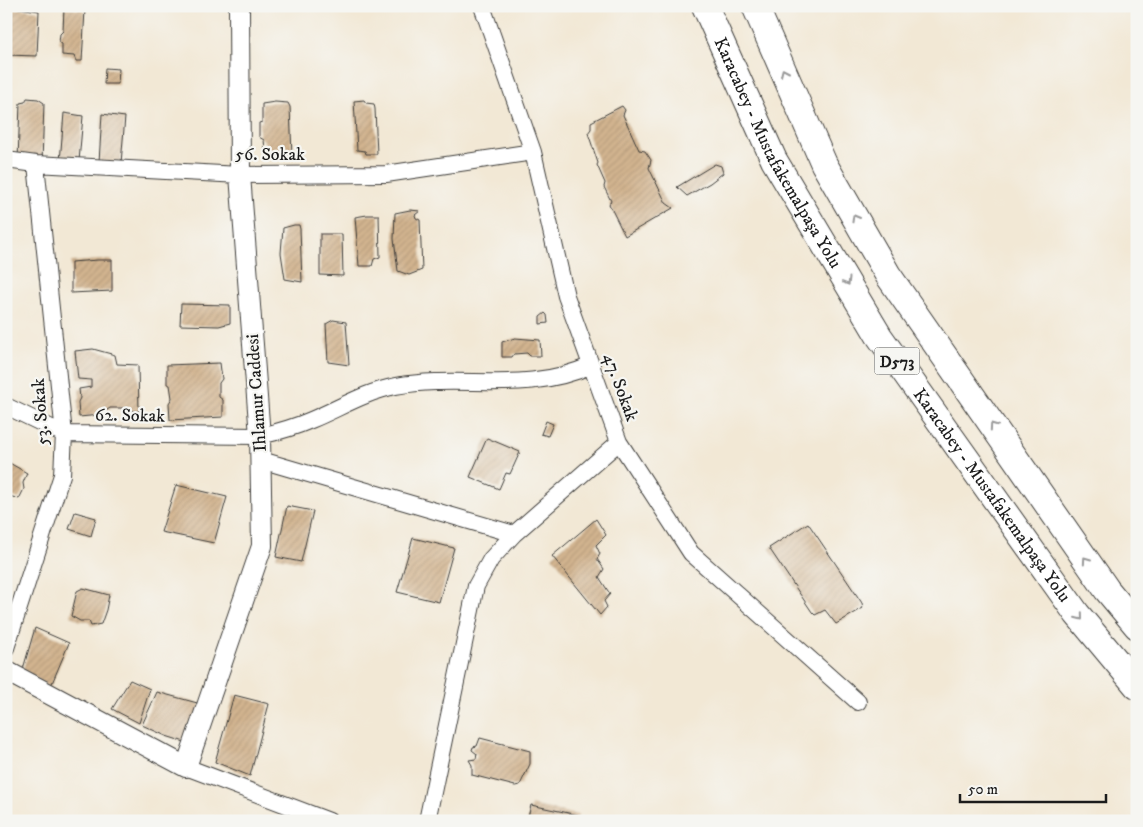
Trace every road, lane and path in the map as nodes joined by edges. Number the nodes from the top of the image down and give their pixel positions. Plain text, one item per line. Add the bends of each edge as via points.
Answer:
1 (239, 6) edge
2 (482, 6) edge
3 (705, 6) edge
4 (755, 6) edge
5 (533, 152) junction
6 (6, 160) edge
7 (36, 164) junction
8 (240, 175) junction
9 (592, 365) junction
10 (6, 406) edge
11 (64, 434) junction
12 (260, 436) junction
13 (619, 442) junction
14 (261, 460) junction
15 (514, 534) junction
16 (1137, 626) edge
17 (6, 648) edge
18 (6, 671) edge
19 (1137, 686) edge
20 (858, 702) dead end
21 (186, 767) junction
22 (329, 821) edge
23 (427, 821) edge

1 - 8 street, Ihlamur Caddesi
2 - 5 street, 47. Sokak
3 -> 19 highway, Karacabey - Mustafakemalpaşa Yolu / D573 via 774,160 879,336 1077,614
16 -> 4 highway, Karacabey - Mustafakemalpaşa Yolu / D573 via 1108,590 888,275 824,164
5 - 8 street, 56. Sokak via 386,174
5 - 9 street, 47. Sokak via 566,296
6 - 7 street, 56. Sokak
7 - 8 street, 56. Sokak
7 - 11 street, 53. Sokak
8 - 12 street, Ihlamur Caddesi
9 - 12 street, 62. Sokak via 562,376 528,382 396,386 354,399 312,420
9 - 13 street, 47. Sokak
10 - 11 street, 62. Sokak
11 - 12 street, 62. Sokak
11 - 17 street, 53. Sokak via 62,475
12 - 14 street, Ihlamur Caddesi
13 - 15 street
13 - 20 street, 47. Sokak via 691,553
14 - 15 street
14 - 21 street, Ihlamur Caddesi via 262,546
15 - 23 street via 492,559 476,586
18 - 21 street
21 - 22 street

